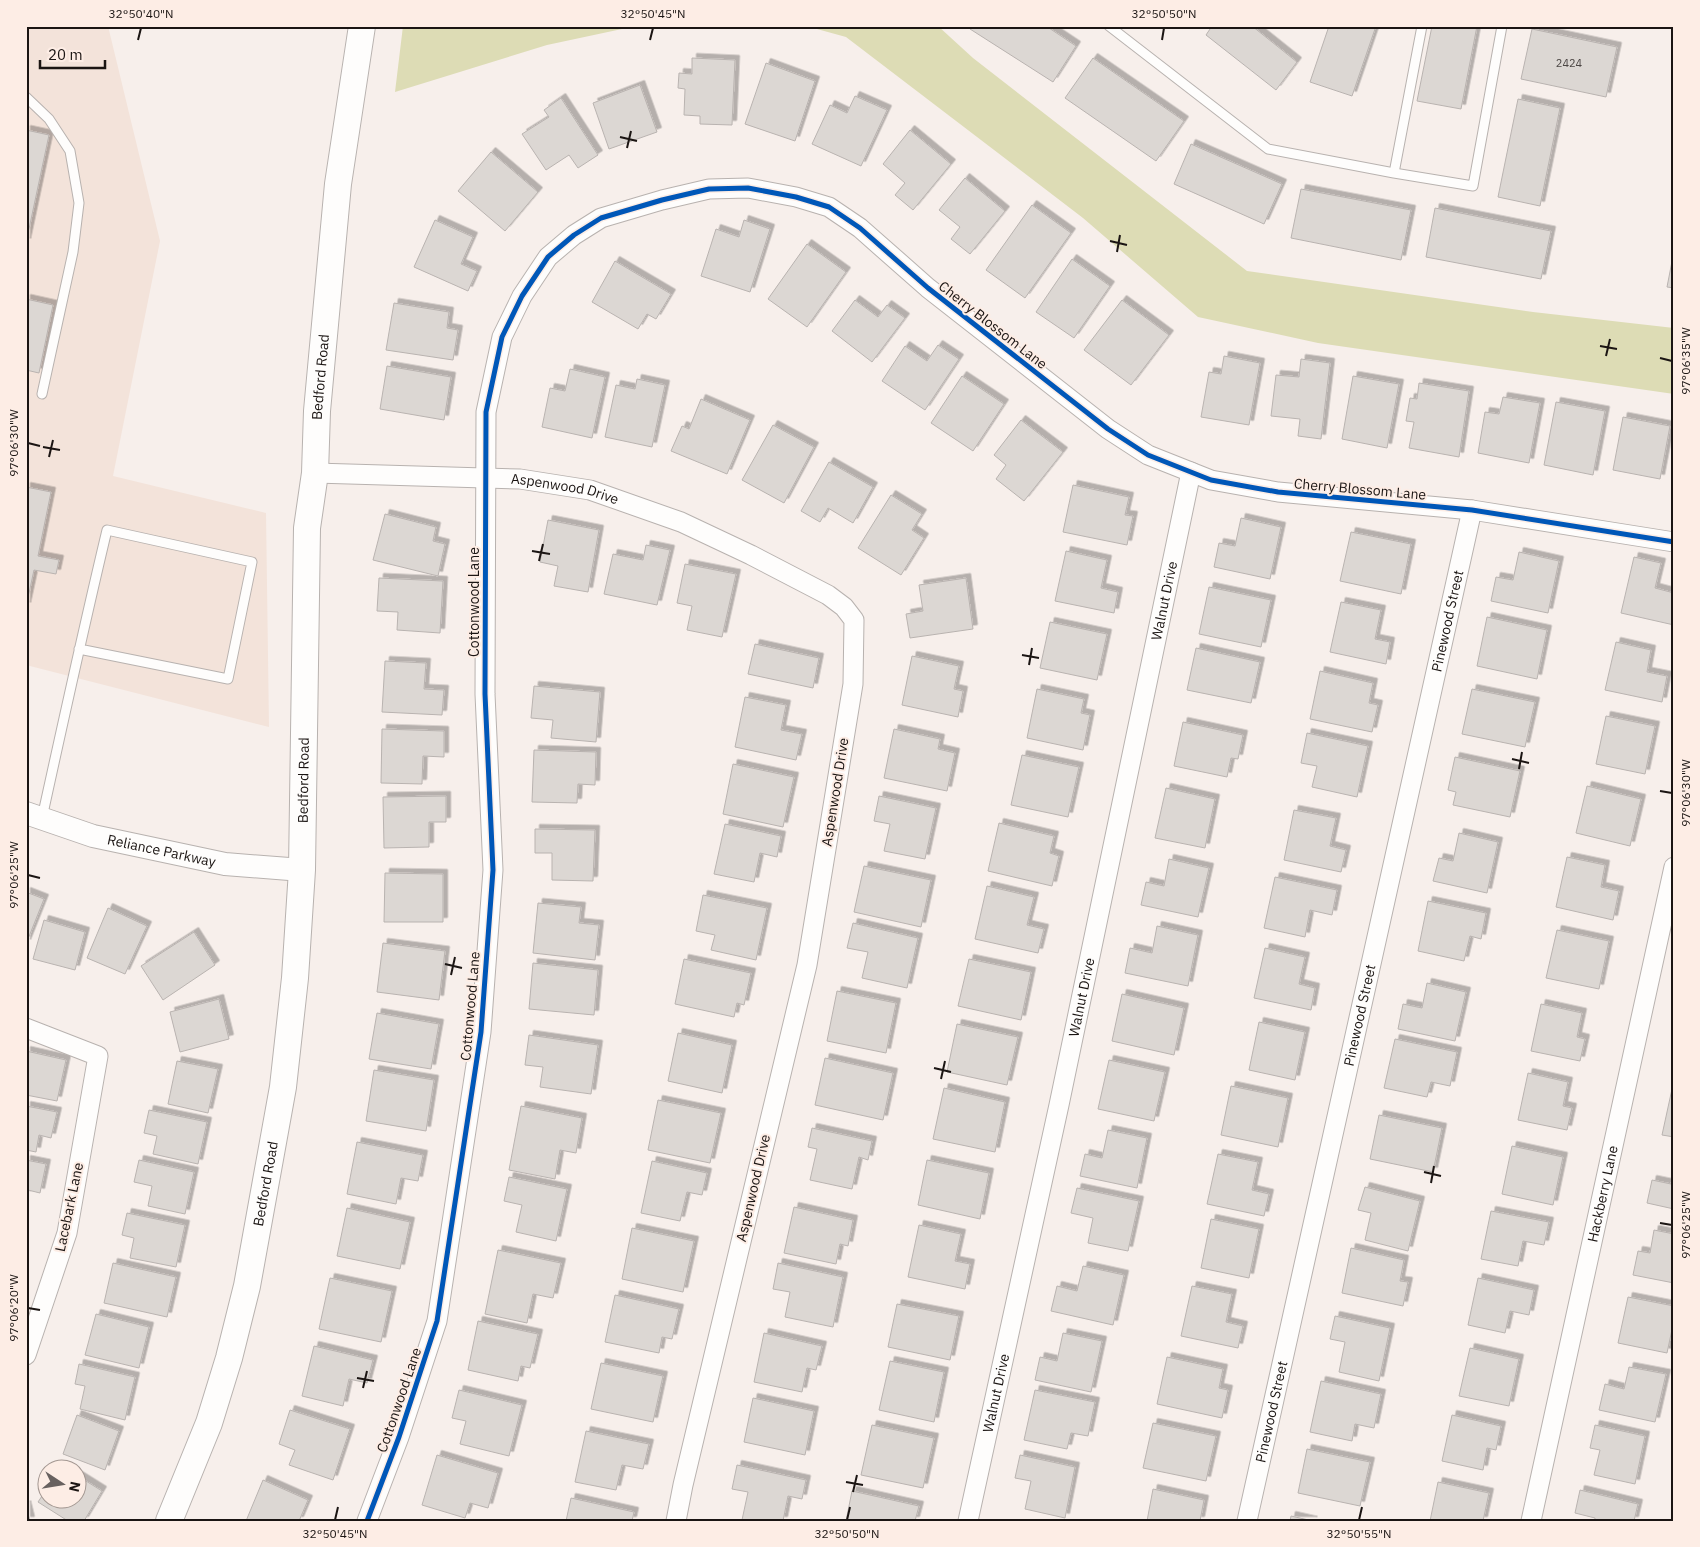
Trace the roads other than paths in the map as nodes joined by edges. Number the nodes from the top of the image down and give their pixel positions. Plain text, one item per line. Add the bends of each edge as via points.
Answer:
1 (362, 26) edge
2 (1109, 26) edge
3 (1422, 26) edge
4 (1502, 26) edge
5 (26, 97) edge
6 (1394, 173) junction
7 (42, 394) dead end
8 (1191, 472) junction
9 (315, 473) junction
10 (486, 478) junction
11 (1472, 510) junction
12 (1674, 542) edge
13 (79, 649) junction
14 (34, 816) edge
15 (1674, 867) edge
16 (302, 870) junction
17 (26, 1028) edge
18 (26, 1355) edge
19 (169, 1521) edge
20 (367, 1521) edge
21 (676, 1521) edge
22 (968, 1521) edge
23 (1247, 1521) edge
24 (1531, 1521) edge

1 - 9 main road, Bedford Road via 338,184 317,411
2 - 6 lane via 1268,149
3 - 6 lane
4 - 6 lane via 1473,186
5 - 7 lane via 49,119 70,152 79,203 73,252
8 - 10 street, Cherry Blossom Lane via 1148,455 1108,429 928,288 860,228 829,207 748,188 709,189 601,218 548,257 522,296 502,337 486,412
8 - 11 street, Cherry Blossom Lane via 1211,480 1278,492
8 - 22 street, Walnut Drive via 1059,1105
9 - 10 street, Aspenwood Drive
9 - 16 main road, Bedford Road via 307,528
10 - 20 street, Cottonwood Lane via 485,694 492,870 481,1032 437,1321
10 - 21 street, Aspenwood Drive via 520,479 590,490 681,522 828,595 854,620 853,684 807,965
11 - 12 street, Cherry Blossom Lane
11 - 23 street, Pinewood Street
13 - 13 lane via 108,530 252,562 228,679
13 - 14 lane
14 - 16 street, Reliance Parkway via 92,836 225,864
15 - 24 street, Hackberry Lane
16 - 19 main road, Bedford Road via 283,1087 247,1286 209,1424
17 - 18 street, Lacebark Lane via 98,1056 67,1233

